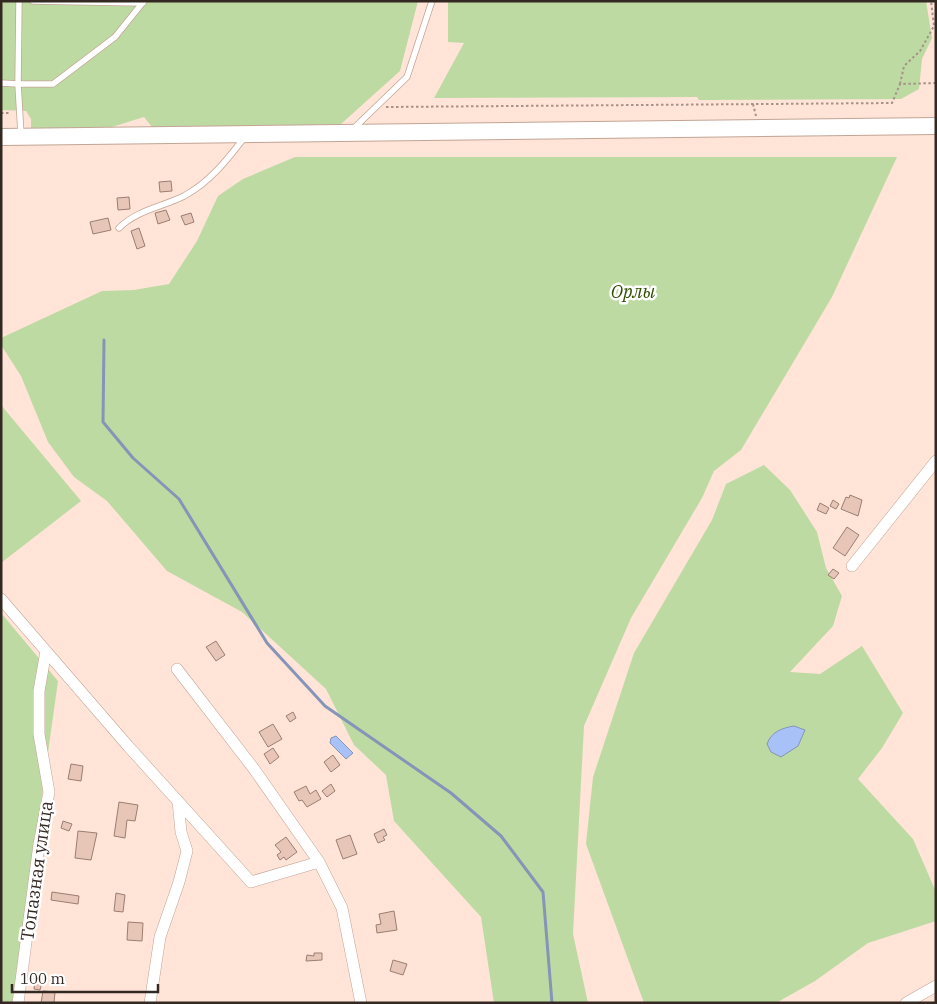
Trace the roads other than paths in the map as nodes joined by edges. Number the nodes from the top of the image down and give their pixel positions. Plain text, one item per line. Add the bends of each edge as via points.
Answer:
1 (19, 1) edge
2 (33, 1) edge
3 (432, 1) edge
4 (144, 2) edge
5 (1, 83) edge
6 (18, 84) junction
7 (936, 126) edge
8 (349, 133) junction
9 (247, 134) junction
10 (1, 137) edge
11 (21, 137) junction
12 (119, 228) dead end
13 (936, 461) edge
14 (852, 566) dead end
15 (1, 599) edge
16 (46, 651) junction
17 (177, 669) dead end
18 (178, 801) junction
19 (319, 862) junction
20 (936, 986) edge
21 (18, 1003) edge
22 (150, 1003) edge
23 (362, 1003) edge
24 (906, 1003) edge

1 - 6 lane
2 - 4 lane
3 - 8 lane via 407,77
4 - 6 lane via 115,37 53,84
5 - 6 lane
6 - 11 lane
7 - 8 main road
8 - 9 main road
9 - 11 main road
9 - 12 lane via 217,172 184,196 128,220
10 - 11 main road
13 - 14 street
15 - 16 street
16 - 18 street
16 - 21 street, Топазная улица via 39,691 39,734 49,792
17 - 19 street via 254,769
18 - 19 street via 251,882
18 - 22 street via 181,832 187,851 160,937
19 - 23 street via 342,908
20 - 24 street

